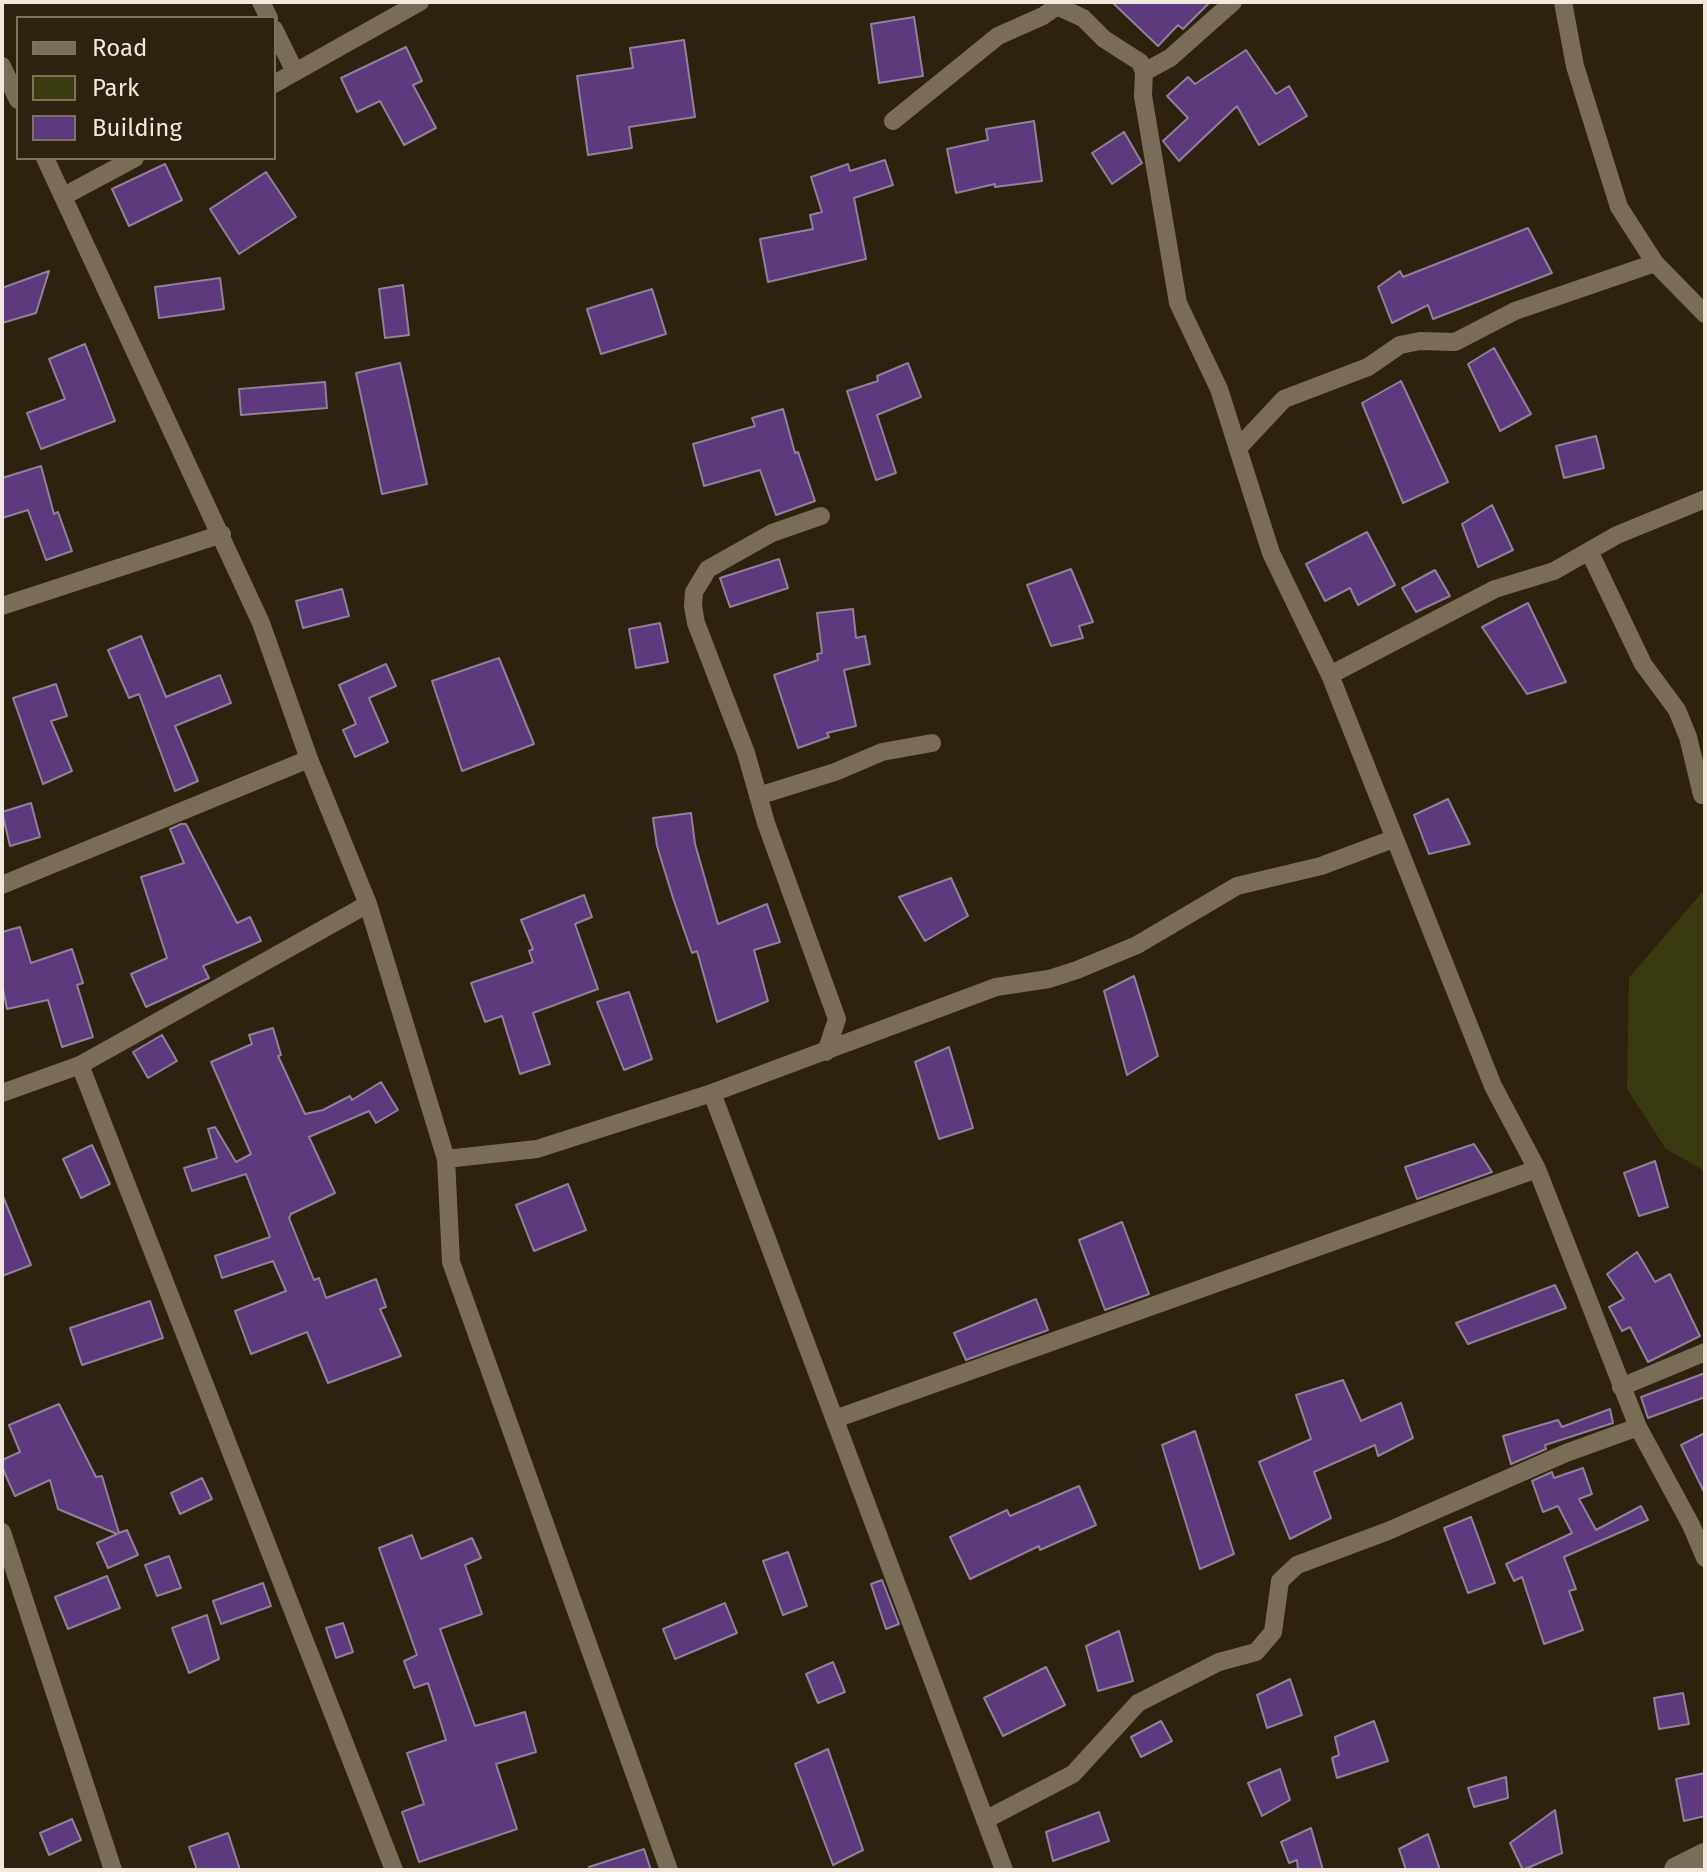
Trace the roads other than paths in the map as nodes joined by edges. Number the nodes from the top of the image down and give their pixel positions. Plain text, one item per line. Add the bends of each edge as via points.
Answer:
1 (420, 2) edge
2 (1233, 2) edge
3 (1563, 2) edge
4 (1061, 4) edge
5 (276, 33) edge
6 (2, 66) edge
7 (295, 72) junction
8 (1144, 72) junction
9 (276, 83) edge
10 (16, 96) edge
11 (893, 121) dead end
12 (46, 160) edge
13 (131, 160) edge
14 (64, 196) junction
15 (1655, 263) junction
16 (1705, 314) edge
17 (1239, 447) junction
18 (1705, 499) edge
19 (821, 516) dead end
20 (222, 534) junction
21 (1590, 553) junction
22 (2, 606) edge
23 (1330, 675) junction
24 (932, 743) dead end
25 (309, 759) junction
26 (1702, 795) dead end
27 (758, 796) junction
28 (1393, 839) junction
29 (2, 885) edge
30 (368, 904) junction
31 (826, 1052) junction
32 (80, 1065) junction
33 (2, 1093) edge
34 (712, 1093) junction
35 (446, 1159) junction
36 (1537, 1169) junction
37 (1705, 1352) edge
38 (1621, 1387) junction
39 (835, 1419) junction
40 (1638, 1427) junction
41 (2, 1532) edge
42 (1705, 1558) edge
43 (985, 1820) junction
44 (1705, 1856) edge
45 (113, 1870) edge
46 (394, 1870) edge
47 (669, 1870) edge
48 (1004, 1870) edge
49 (1677, 1870) edge

1 - 7 street
2 - 8 street via 1170,58
3 - 15 street via 1575,66 1619,207
4 - 8 street via 1140,62
4 - 11 street via 998,36
5 - 7 street
6 - 10 street
7 - 9 street
8 - 17 street via 1143,96 1178,303 1219,389
12 - 14 street
13 - 14 street
14 - 20 street
15 - 16 street
15 - 17 street via 1515,311 1455,342 1400,345 1368,367 1284,399
17 - 23 street via 1271,553
18 - 21 street via 1617,535
19 - 27 street via 772,533 727,557 708,569 694,592 696,623
20 - 22 street
20 - 25 street via 261,623
21 - 23 street via 1554,571 1495,589
21 - 26 street via 1643,664 1677,710
23 - 28 street
24 - 27 street via 882,752
25 - 29 street
25 - 30 street
27 - 31 street via 837,1019
28 - 31 street via 1321,866 1237,886 1137,945 1077,970 996,987
28 - 36 street via 1493,1086
30 - 32 street
30 - 35 street
31 - 34 street
32 - 33 street
32 - 46 street
34 - 35 street via 537,1149
34 - 39 street
35 - 47 street via 451,1262
36 - 38 street
36 - 39 street
37 - 38 street
38 - 40 street
39 - 43 street
40 - 42 street
40 - 43 street via 1297,1565 1280,1581 1273,1632 1256,1652 1219,1662 1138,1703 1073,1774
41 - 45 street
43 - 48 street
44 - 49 main road

